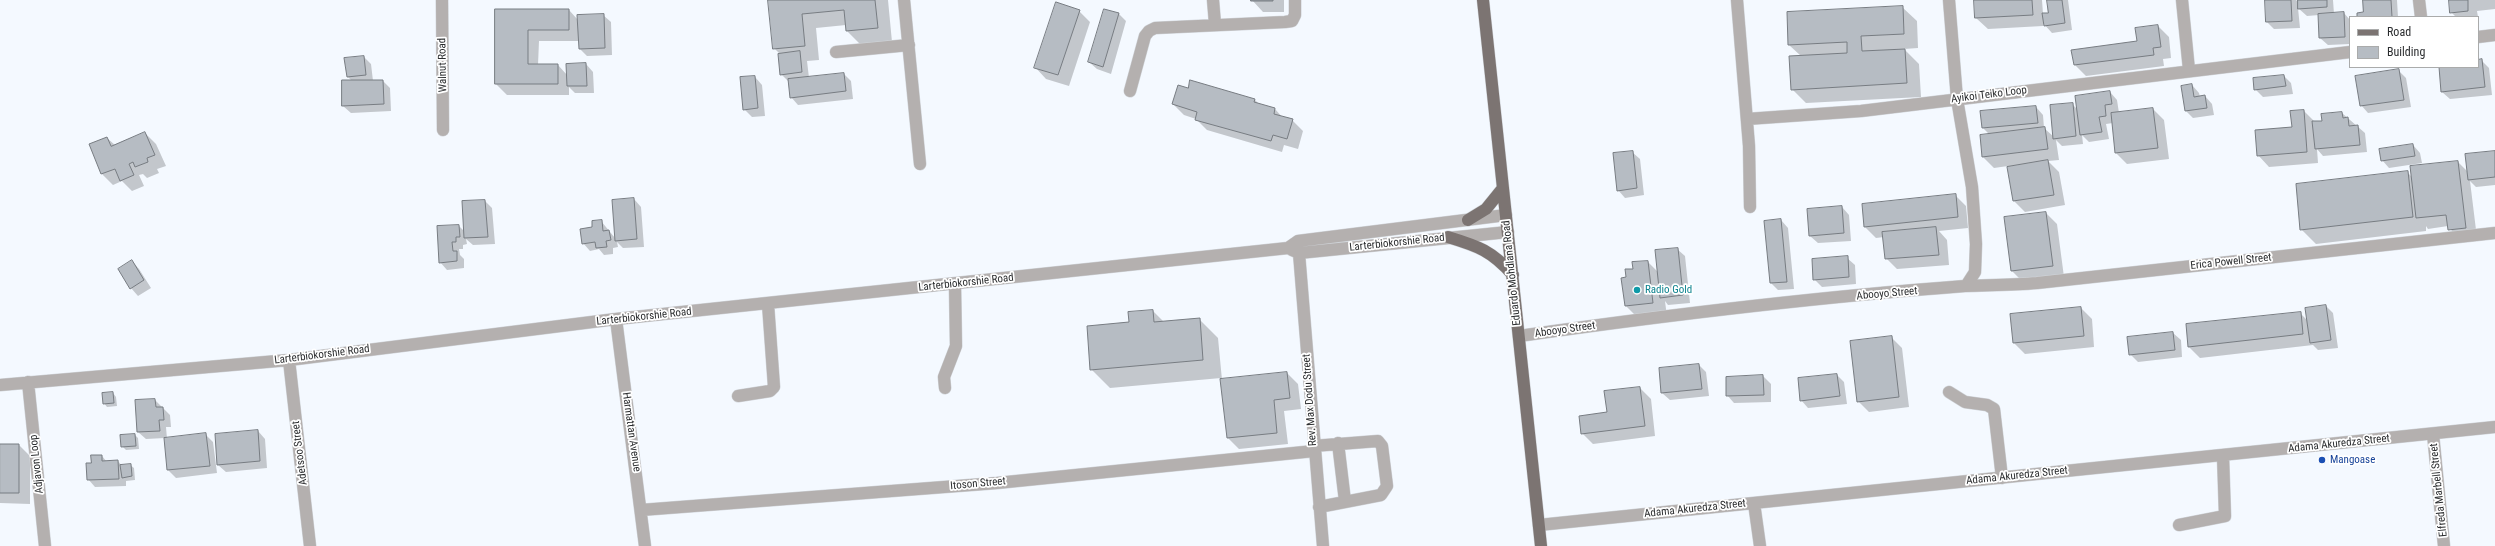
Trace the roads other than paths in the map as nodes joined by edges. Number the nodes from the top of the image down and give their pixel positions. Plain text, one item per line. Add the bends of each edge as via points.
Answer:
1 (442, 0) edge
2 (904, 0) edge
3 (1213, 0) edge
4 (1295, 0) edge
5 (1483, 0) edge
6 (1737, 0) edge
7 (1949, 0) edge
8 (2182, 0) edge
9 (2420, 0) edge
10 (2421, 16) edge
11 (1215, 24) junction
12 (2495, 35) edge
13 (2479, 37) edge
14 (909, 45) junction
15 (836, 52) dead end
16 (2349, 52) edge
17 (2189, 70) junction
18 (1130, 91) dead end
19 (1957, 99) junction
20 (1747, 119) junction
21 (443, 130) dead end
22 (920, 164) dead end
23 (1503, 188) junction
24 (1750, 206) dead end
25 (1506, 214) junction
26 (1468, 220) junction
27 (1508, 232) junction
28 (2495, 232) edge
29 (1448, 237) junction
30 (1295, 248) junction
31 (1513, 275) junction
32 (955, 285) junction
33 (1966, 286) junction
34 (768, 304) junction
35 (616, 319) junction
36 (1519, 336) junction
37 (289, 360) junction
38 (28, 382) junction
39 (0, 385) edge
40 (945, 388) dead end
41 (1949, 392) dead end
42 (738, 396) dead end
43 (2495, 427) edge
44 (2433, 434) junction
45 (1338, 443) junction
46 (1313, 449) junction
47 (2223, 456) junction
48 (2002, 478) junction
49 (1345, 502) junction
50 (1754, 503) junction
51 (1319, 507) junction
52 (641, 510) junction
53 (1539, 525) junction
54 (2179, 525) dead end
55 (45, 546) edge
56 (310, 546) edge
57 (645, 546) edge
58 (1323, 546) edge
59 (1541, 546) edge
60 (1760, 546) edge
61 (2444, 546) edge

1 - 21 street, Walnut Road
2 - 14 street
3 - 11 street
4 - 11 street via 1295,15 1292,21
5 - 23 main road, Eduardo Mohdlana Road
6 - 20 street
7 - 19 street
8 - 17 street
9 - 10 street
11 - 18 street via 1155,28 1149,31 1145,36
12 - 13 street
14 - 15 street
14 - 22 street
16 - 17 street, Ayikoi Teiko Loop
17 - 19 street, Ayikoi Teiko Loop
19 - 20 street, Ayikoi Teiko Loop via 1861,111
19 - 33 street via 1972,187 1976,244 1975,272
20 - 24 street
23 - 25 main road, Eduardo Mohdlana Road
23 - 26 main road via 1486,209
25 - 26 street, Larterbiokorshie Road
25 - 27 main road, Eduardo Mohdlana Road
26 - 30 street, Larterbiokorshie Road
27 - 29 street, Larterbiokorshie Road
27 - 31 main road, Eduardo Mohdlana Road
28 - 33 street, Erica Powell Street via 2007,286
29 - 30 street, Larterbiokorshie Road
29 - 31 main road via 1487,250
30 - 32 street, Larterbiokorshie Road
30 - 46 street, Rev. Max Dodu Street
31 - 36 main road, Eduardo Mohdlana Road
32 - 34 street, Larterbiokorshie Road
32 - 40 street via 956,346 944,377
33 - 36 street, Abooyo Street via 1628,321
34 - 35 street, Larterbiokorshie Road
34 - 42 street via 774,387 770,391
35 - 37 street, Larterbiokorshie Road
35 - 52 street, Harmattan Avenue
36 - 53 main road, Eduardo Mohdlana Road
37 - 38 street, Larterbiokorshie Road
37 - 56 street, Adetsoo Street
38 - 39 street, Larterbiokorshie Road
38 - 55 street, Adjavon Loop
41 - 48 street via 1965,402 1987,405 1994,409
43 - 44 street, Adama Akuredza Street
44 - 47 street, Adama Akuredza Street
44 - 61 street, Elfreda Marbell Street
45 - 46 street, Itoson Street
45 - 49 street
45 - 49 street, Itoson Street via 1378,441 1382,446 1387,486 1381,495
46 - 51 street, Rev. Max Dodu Street
46 - 52 street, Itoson Street via 997,483
47 - 48 street, Adama Akuredza Street
47 - 54 street via 2225,516
48 - 50 street, Adama Akuredza Street
49 - 51 street
50 - 53 street, Adama Akuredza Street
50 - 60 street
51 - 58 street, Rev. Max Dodu Street
52 - 57 street, Harmattan Avenue
53 - 59 main road, Eduardo Mohdlana Road

